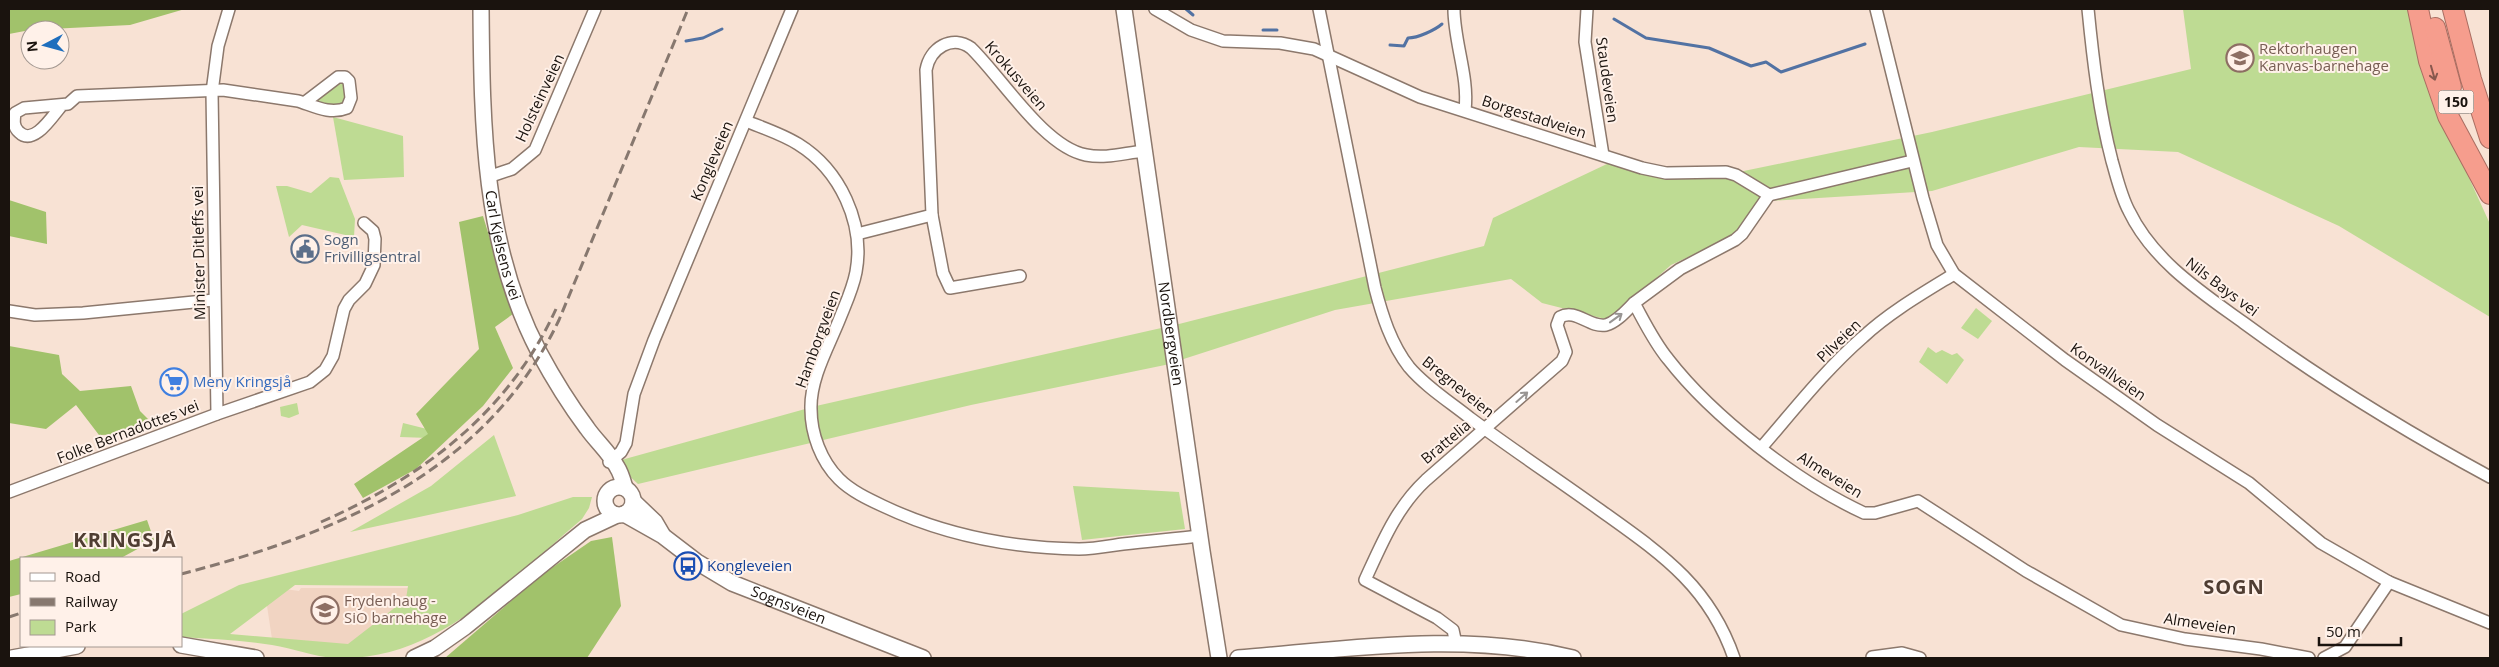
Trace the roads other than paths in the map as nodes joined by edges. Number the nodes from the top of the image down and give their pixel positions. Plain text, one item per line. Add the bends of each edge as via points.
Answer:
1 (229, 9) edge
2 (482, 9) edge
3 (595, 9) edge
4 (792, 9) edge
5 (1124, 9) edge
6 (1155, 9) edge
7 (1319, 9) edge
8 (1454, 9) edge
9 (1587, 9) edge
10 (1876, 9) edge
11 (2088, 9) edge
12 (2418, 9) edge
13 (2431, 9) edge
14 (2454, 9) edge
15 (2467, 9) edge
16 (1327, 54) junction
17 (212, 92) junction
18 (2490, 99) edge
19 (304, 103) dead end
20 (62, 105) dead end
21 (1465, 110) junction
22 (746, 121) junction
23 (2490, 138) edge
24 (1144, 152) junction
25 (1603, 155) junction
26 (1912, 161) junction
27 (488, 177) junction
28 (2490, 192) edge
29 (1769, 195) junction
30 (932, 215) junction
31 (364, 223) dead end
32 (857, 234) junction
33 (1954, 274) junction
34 (1020, 276) dead end
35 (214, 300) junction
36 (1634, 304) junction
37 (9, 311) edge
38 (217, 414) junction
39 (1485, 429) junction
40 (1761, 448) junction
41 (610, 459) junction
42 (2490, 477) edge
43 (9, 492) edge
44 (618, 495) junction
45 (620, 514) junction
46 (585, 530) junction
47 (663, 536) junction
48 (1200, 536) junction
49 (2389, 582) junction
50 (2490, 624) edge
51 (1456, 644) junction
52 (182, 645) edge
53 (72, 647) edge
54 (1872, 657) dead end
55 (12, 658) edge
56 (256, 658) edge
57 (414, 658) edge
58 (923, 658) edge
59 (1219, 658) edge
60 (1238, 658) edge
61 (1573, 658) edge
62 (1734, 658) edge
63 (1920, 658) edge
64 (2309, 658) edge
65 (2324, 658) edge

1 - 17 street, Minister Ditleffs vei via 218,46
2 - 27 main road, Carl Kjelsens vei
3 - 27 street, Holsteinveien via 535,150 512,169
4 - 22 street, Kongleveien
5 - 24 main road, Nordbergveien
6 - 16 street, Borgestadveien via 1191,30 1223,41 1296,45
7 - 16 street, Bregneveien
8 - 21 street
9 - 25 street, Staudeveien via 1585,42
10 - 26 street, Konvallveien
11 - 42 street, Nils Bays vei via 2098,98 2120,191 2129,212 2171,267 2190,284 2355,400
12 -> 28 highway via 2429,61 2448,116
13 - 28 highway, 150 via 2462,122
14 - 23 highway, 150
15 - 18 highway
16 - 21 street, Borgestadveien via 1392,86
16 - 39 street, Bregneveien via 1362,232 1387,327 1403,358 1419,377
17 - 19 street via 222,90
17 - 20 street via 77,96
17 - 35 street, Minister Ditleffs vei
21 - 25 street, Borgestadveien
22 - 32 street, Hamborgveien via 797,143 823,164 845,196
22 - 41 street, Kongleveien via 642,371 631,408 626,443 621,452
24 - 30 street, Krokusveien via 1096,156 1066,147 1038,124 971,48 958,42 948,43 933,53 926,70
24 - 48 main road, Nordbergveien
25 - 29 street, Borgestadveien via 1656,172 1726,172
26 - 29 street
26 - 33 street, Konvallveien via 1937,245
27 - 41 main road, Carl Kjelsens vei via 500,252 529,333 563,394
29 - 36 street via 1735,240 1680,269
30 - 32 street
30 - 34 street, Krokusveien via 943,273 950,288
31 - 38 street, Folke Bernadottes vei via 373,231 375,239 374,266 344,309 333,356 324,370 310,382
32 - 48 street, Hamborgveien via 855,280 819,369 811,402 815,438 821,454 840,480 868,499 920,522 974,538 1025,546 1082,549
33 - 40 street, Pilveien via 1911,300 1863,337
33 - 49 street, Konvallveien via 2156,425 2249,483 2321,543
35 - 37 street via 83,313 35,315
35 - 38 street, Minister Ditleffs vei
39 -> 36 street, Brattelia via 1562,361 1566,352 1557,325 1560,317 1568,314 1605,325
36 - 40 street, Almeveien via 1657,344 1682,376
38 - 43 street, Folke Bernadottes vei
39 - 51 street, Brattelia via 1408,498 1395,516 1365,580 1437,618 1453,630
39 - 62 street, Bregneveien via 1668,559 1707,603 1728,640
40 - 64 street, Almeveien via 1864,513 1876,513 1918,501 2026,571 2121,624 2185,639
41 - 44 main road, Carl Kjelsens vei
44 - 45 main road, Sognsveien via 610,511
44 - 45 main road via 631,509
44 - 46 main road
44 - 47 main road, Sognsveien via 656,522
45 - 46 main road
45 - 47 main road, Sognsveien
46 - 57 main road via 465,627
47 - 58 main road, Sognsveien via 732,583
48 - 59 main road, Nordbergveien
49 - 50 street, Konvallveien
49 - 65 street via 2345,647
51 - 60 main road via 1358,646
51 - 61 main road via 1523,649
52 - 56 main road
53 - 55 main road
54 - 63 street via 1902,653

